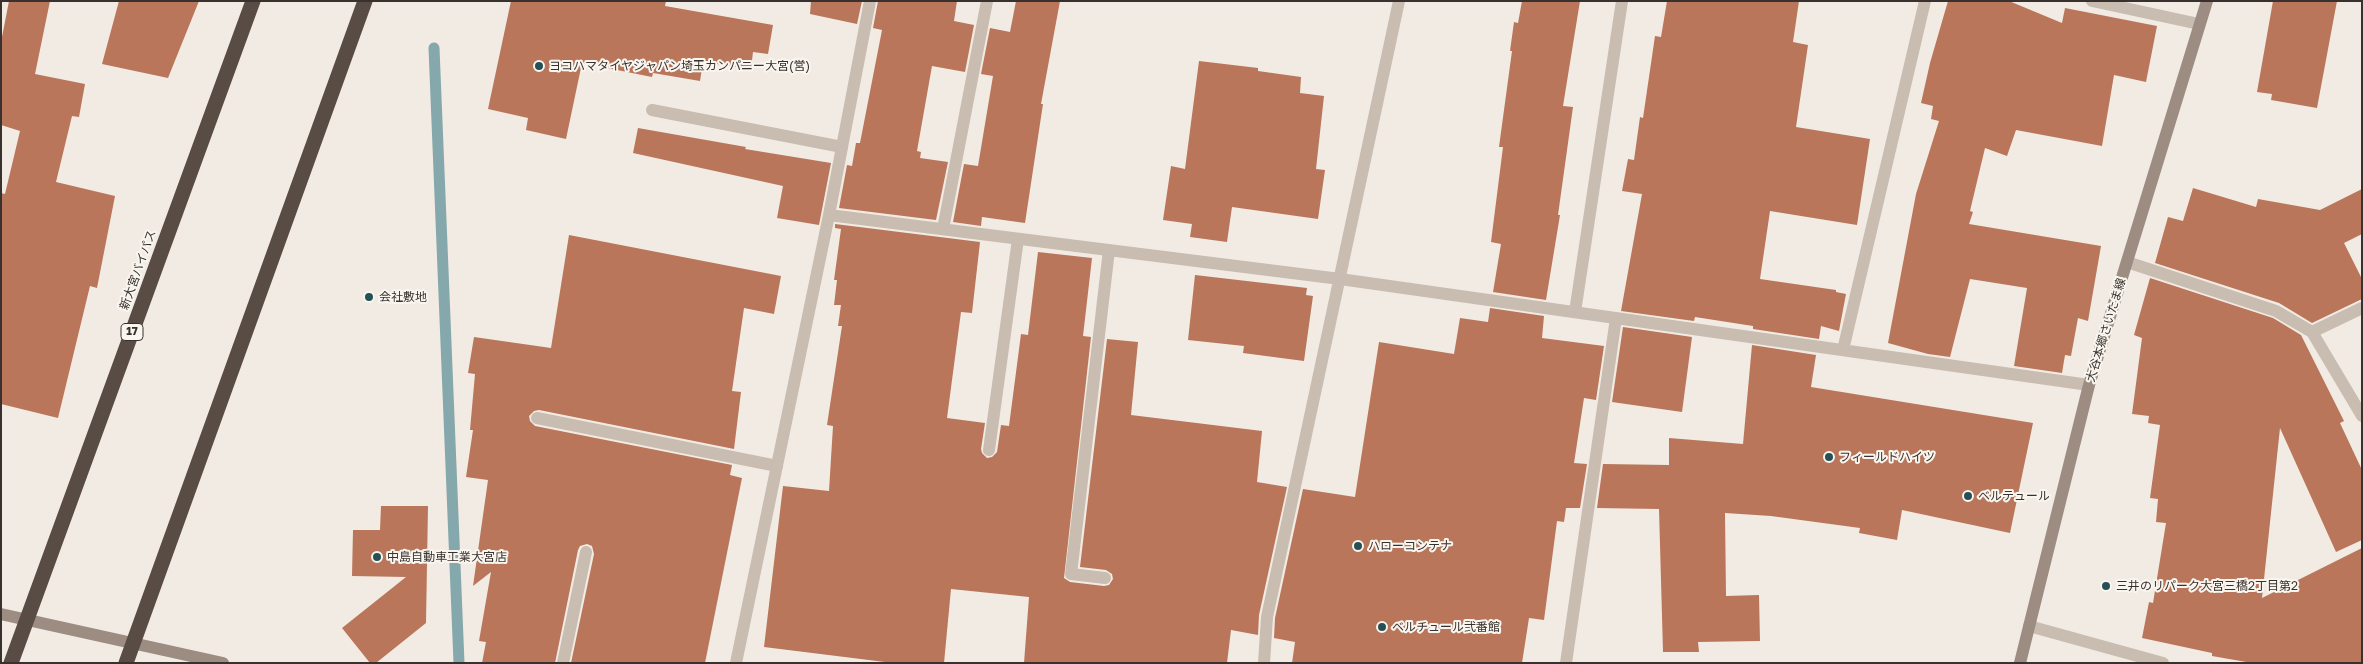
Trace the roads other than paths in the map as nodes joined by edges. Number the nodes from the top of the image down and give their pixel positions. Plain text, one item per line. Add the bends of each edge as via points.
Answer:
1 (253, 1) edge
2 (365, 1) edge
3 (870, 1) edge
4 (987, 1) edge
5 (1399, 1) edge
6 (1622, 1) edge
7 (1926, 1) edge
8 (2092, 1) edge
9 (2207, 1) edge
10 (2200, 24) junction
11 (652, 110) dead end
12 (842, 147) junction
13 (829, 215) junction
14 (943, 229) junction
15 (1018, 239) junction
16 (1109, 250) junction
17 (2127, 262) junction
18 (1340, 279) junction
19 (2362, 308) edge
20 (1575, 312) junction
21 (1616, 318) junction
22 (2312, 332) junction
23 (1843, 350) junction
24 (2089, 385) junction
25 (2362, 416) edge
26 (537, 418) dead end
27 (989, 450) dead end
28 (777, 466) junction
29 (586, 552) dead end
30 (1105, 578) dead end
31 (1, 614) edge
32 (26, 619) junction
33 (2029, 626) junction
34 (133, 643) junction
35 (11, 663) edge
36 (126, 663) edge
37 (223, 663) edge
38 (564, 663) edge
39 (736, 663) edge
40 (1264, 663) edge
41 (1566, 663) edge
42 (2020, 663) edge
43 (2163, 663) edge

1 - 32 highway, 新大宮バイパス / 17
2 - 34 highway
3 - 12 street
4 - 14 street
5 - 18 street
6 - 20 street
7 - 23 street
8 - 10 street
9 - 10 main road, 大谷本郷さいたま線
10 - 17 main road, 大谷本郷さいたま線
11 - 12 street
12 - 13 street
13 - 14 street
13 - 28 street
14 - 15 street
15 - 16 street
15 - 27 street
16 - 18 street
16 - 30 street via 1071,574
17 - 22 street via 2276,311
17 - 24 main road, 大谷本郷さいたま線
18 - 20 street
18 - 40 street via 1267,617
19 - 22 street
20 - 21 street
21 - 23 street
21 - 41 street
22 - 25 street
23 - 24 street
24 - 33 main road, 大谷本郷さいたま線
26 - 28 street
28 - 39 street
29 - 38 street
31 - 32 main road
32 - 34 main road
32 - 35 highway, 新大宮バイパス / 17
33 - 42 main road, 大谷本郷さいたま線
33 - 43 street
34 - 36 highway
34 - 37 main road

